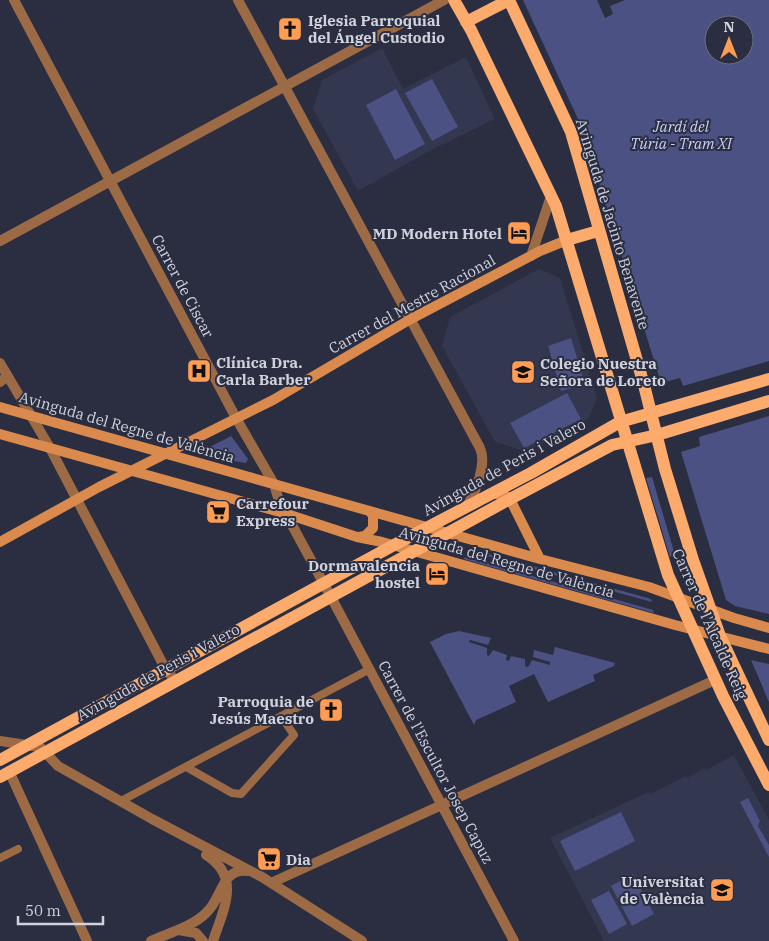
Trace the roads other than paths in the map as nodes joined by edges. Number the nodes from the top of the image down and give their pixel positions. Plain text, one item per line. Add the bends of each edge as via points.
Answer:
1 (14, 0) edge
2 (238, 0) edge
3 (444, 0) edge
4 (454, 0) edge
5 (509, 0) edge
6 (466, 22) junction
7 (284, 86) junction
8 (110, 180) junction
9 (551, 196) junction
10 (598, 232) junction
11 (568, 240) junction
12 (0, 241) edge
13 (531, 256) junction
14 (409, 320) junction
15 (0, 363) edge
16 (4, 379) edge
17 (769, 379) edge
18 (769, 401) edge
19 (0, 407) edge
20 (651, 413) junction
21 (31, 416) junction
22 (236, 418) junction
23 (620, 422) junction
24 (0, 434) edge
25 (656, 435) junction
26 (626, 442) junction
27 (50, 448) junction
28 (166, 454) junction
29 (132, 471) junction
30 (274, 484) junction
31 (490, 494) junction
32 (510, 499) junction
33 (77, 500) junction
34 (467, 506) junction
35 (369, 511) junction
36 (286, 514) junction
37 (427, 527) junction
38 (449, 533) junction
39 (358, 537) junction
40 (0, 542) edge
41 (394, 545) junction
42 (416, 551) junction
43 (540, 559) junction
44 (321, 580) junction
45 (677, 596) junction
46 (331, 597) junction
47 (709, 608) junction
48 (736, 619) junction
49 (714, 621) junction
50 (769, 628) edge
51 (697, 631) junction
52 (720, 636) junction
53 (769, 649) edge
54 (370, 669) junction
55 (166, 670) junction
56 (715, 680) junction
57 (176, 681) junction
58 (281, 716) junction
59 (769, 740) edge
60 (0, 741) edge
61 (29, 744) junction
62 (45, 752) junction
63 (0, 760) edge
64 (188, 768) junction
65 (5, 774) edge
66 (769, 784) edge
67 (121, 801) junction
68 (442, 804) junction
69 (152, 819) junction
70 (18, 849) dead end
71 (0, 858) edge
72 (249, 871) junction
73 (227, 878) junction
74 (271, 883) junction
75 (172, 932) junction
76 (87, 941) edge
77 (151, 941) edge
78 (203, 941) edge
79 (213, 941) edge
80 (362, 941) edge
81 (514, 941) edge

1 - 8 street, Carrer de Ciscar
2 - 7 street
3 - 7 street
4 - 6 main road
5 - 6 main road
5 - 10 main road, Avinguda de Jacinto Benavente via 571,132
6 - 9 main road
7 - 8 street
7 - 14 street
8 - 12 street
8 - 22 street, Carrer de Ciscar
9 - 11 main road
9 - 13 street
10 - 11 main road
10 - 20 main road, Avinguda de Jacinto Benavente
11 - 13 main road, Carrer del Mestre Racional
11 - 23 main road
13 - 14 main road, Carrer del Mestre Racional
14 - 22 main road, Carrer del Mestre Racional via 274,400
14 - 34 street via 481,451 481,468
15 - 16 street
16 - 21 street
17 - 20 main road, Avinguda de Peris i Valero
18 - 25 main road, Avinguda de Peris i Valero
19 - 21 main road, Avinguda del Regne de València
20 - 23 main road, Avinguda de Peris i Valero
20 - 25 main road, Avinguda de Jacinto Benavente
21 - 27 street
21 - 28 main road, Avinguda del Regne de València
22 - 28 main road, Carrer del Mestre Racional
22 - 30 street, Carrer de Ciscar
23 - 26 main road
23 - 31 main road, Avinguda de Peris i Valero
24 - 27 main road, Avinguda del Regne de València
25 - 26 main road, Avinguda de Peris i Valero
25 - 47 main road, Carrer de l'Alcalde Reig
26 - 32 main road, Avinguda de Peris i Valero via 612,445
26 - 45 main road, Carrer de l'Alcalde Reig
27 - 29 main road, Avinguda del Regne de València
27 - 33 street
28 - 29 main road, Carrer del Mestre Racional
28 - 30 main road, Avinguda del Regne de València
29 - 33 main road, Carrer del Mestre Racional
29 - 36 main road, Avinguda del Regne de València
30 - 35 main road, Avinguda del Regne de València
30 - 36 street
31 - 32 main road via 502,494
31 - 34 main road, Avinguda de Peris i Valero
32 - 38 main road, Avinguda de Peris i Valero
32 - 43 main road, Avinguda del Regne de València
33 - 40 main road, Carrer del Mestre Racional
33 - 55 street
34 - 37 main road, Avinguda de Peris i Valero
35 - 37 main road, Avinguda del Regne de València
35 - 39 main road via 373,515 373,528 365,536
36 - 39 main road, Avinguda del Regne de València
36 - 44 street
37 - 38 main road, Avinguda del Regne de València
37 - 41 main road, Avinguda de Peris i Valero
38 - 42 main road, Avinguda de Peris i Valero
38 - 43 main road, Avinguda del Regne de València
39 - 41 main road, Avinguda del Regne de València
41 - 42 main road, Avinguda del Regne de València
41 - 44 main road, Avinguda de Peris i Valero
42 - 46 main road, Avinguda de Peris i Valero
42 - 51 main road, Avinguda del Regne de València
43 - 45 main road, Avinguda del Regne de València
44 - 46 street
44 - 55 main road, Avinguda de Peris i Valero
45 - 47 main road, Avinguda del Regne de València
45 - 51 main road, Carrer de l'Alcalde Reig
46 - 54 street, Carrer de l'Escultor Josep Capuz
46 - 57 main road, Avinguda de Peris i Valero
47 - 48 main road, Avinguda del Regne de València
47 - 49 main road, Carrer de l'Alcalde Reig
48 - 49 main road
48 - 50 main road, Avinguda del Regne de València
49 - 51 main road
49 - 52 main road, Carrer de l'Alcalde Reig
51 - 52 main road, Avinguda del Regne de València
51 - 56 main road, Carrer de l'Alcalde Reig via 700,647
52 - 53 main road, Avinguda del Regne de València
52 - 59 main road, Carrer de l'Alcalde Reig
54 - 58 street
54 - 68 street, Carrer de l'Escultor Josep Capuz
55 - 57 street
55 - 61 main road, Avinguda de Peris i Valero
56 - 66 main road, Carrer de l'Alcalde Reig
56 - 68 street
57 - 62 main road, Avinguda de Peris i Valero
58 - 64 street
58 - 64 street via 294,735 241,794 232,793
60 - 61 street via 14,745
61 - 62 street
61 - 63 main road, Avinguda de Peris i Valero
62 - 65 main road, Avinguda de Peris i Valero
62 - 67 street via 58,766
64 - 67 street
65 - 76 street
67 - 69 street
68 - 74 street
68 - 81 street, Carrer de l'Escultor Josep Capuz
69 - 72 street
69 - 73 street via 216,861
70 - 71 street
72 - 73 street via 236,870
72 - 74 street
73 - 75 street via 208,912
73 - 79 street via 226,902
74 - 80 street
75 - 77 street
75 - 78 street via 189,930

